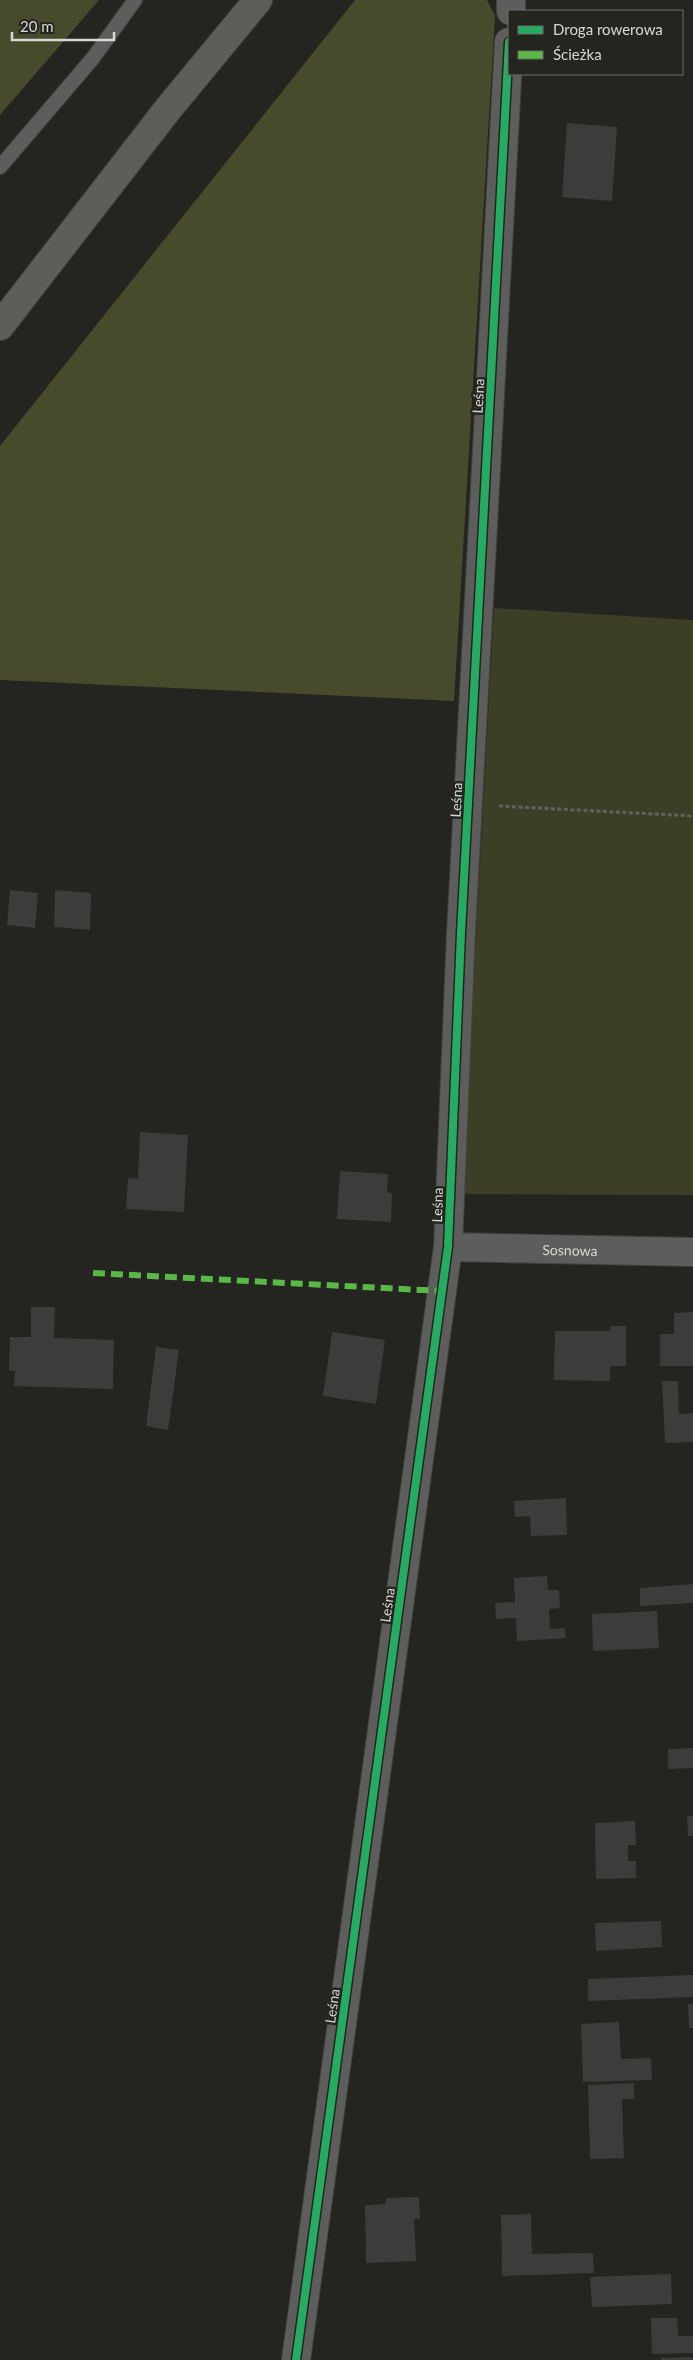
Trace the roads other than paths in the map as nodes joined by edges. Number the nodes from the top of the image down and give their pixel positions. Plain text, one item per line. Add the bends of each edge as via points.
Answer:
1 (135, 0) edge
2 (258, 0) edge
3 (508, 61) edge
4 (0, 167) edge
5 (0, 326) edge
6 (448, 1247) junction
7 (693, 1252) edge
8 (296, 2360) edge

1 - 4 lane via 93,58
2 - 5 main road via 168,109
3 - 6 street, Leśna
6 - 7 street, Sosnowa
6 - 8 street, Leśna

